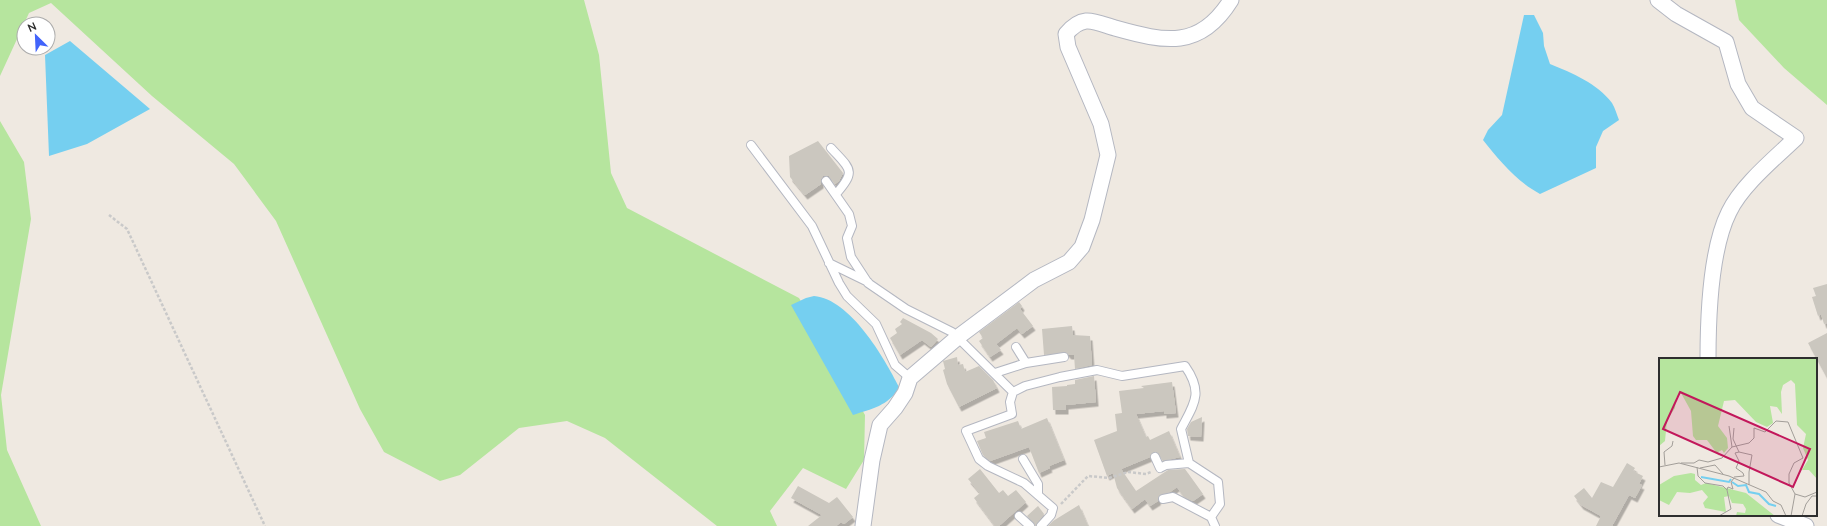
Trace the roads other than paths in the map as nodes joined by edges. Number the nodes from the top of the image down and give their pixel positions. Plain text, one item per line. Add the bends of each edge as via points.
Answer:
1 (1231, 0) edge
2 (1658, 0) edge
3 (751, 144) dead end
4 (831, 148) dead end
5 (826, 181) dead end
6 (836, 194) junction
7 (829, 263) junction
8 (868, 283) junction
9 (958, 337) junction
10 (1016, 347) dead end
11 (1064, 357) dead end
12 (1708, 358) edge
13 (1026, 363) junction
14 (995, 373) junction
15 (910, 378) junction
16 (1013, 392) junction
17 (1155, 457) dead end
18 (1023, 459) dead end
19 (1189, 463) junction
20 (1038, 493) junction
21 (1163, 499) dead end
22 (1019, 516) dead end
23 (1781, 516) edge
24 (1211, 517) junction
25 (863, 526) edge
26 (1030, 526) edge
27 (1041, 526) edge
28 (1215, 526) edge
29 (1806, 526) edge

1 - 9 street via 1207,28 1182,38 1153,39 1086,21 1075,24 1066,34 1068,47 1101,124 1108,155 1092,220 1082,246 1069,262 1034,280
2 - 12 street via 1676,14 1726,42 1738,84 1752,108 1796,138 1742,193 1729,212 1716,245
3 - 7 lane via 812,226
4 - 6 lane via 849,172 849,179
5 - 6 lane
6 - 8 lane via 849,214 852,226 847,238 851,257
7 - 8 lane
7 - 15 lane via 847,296 876,324 895,365
8 - 9 lane via 906,309
9 - 14 lane
9 - 15 street
10 - 13 lane
11 - 13 lane
13 - 14 lane
14 - 16 lane
15 - 25 street via 905,393 880,425 872,460
16 - 19 lane via 1025,386 1097,370 1122,376 1185,366 1192,376 1196,399 1181,429
16 - 20 lane via 1010,402 1012,414 966,431 979,459
17 - 19 lane via 1160,468
18 - 20 lane via 1038,484
19 - 24 lane via 1218,482 1220,504
20 - 27 lane via 1053,508 1051,515
21 - 24 lane via 1173,497
22 - 26 lane
23 - 29 street
24 - 28 lane

